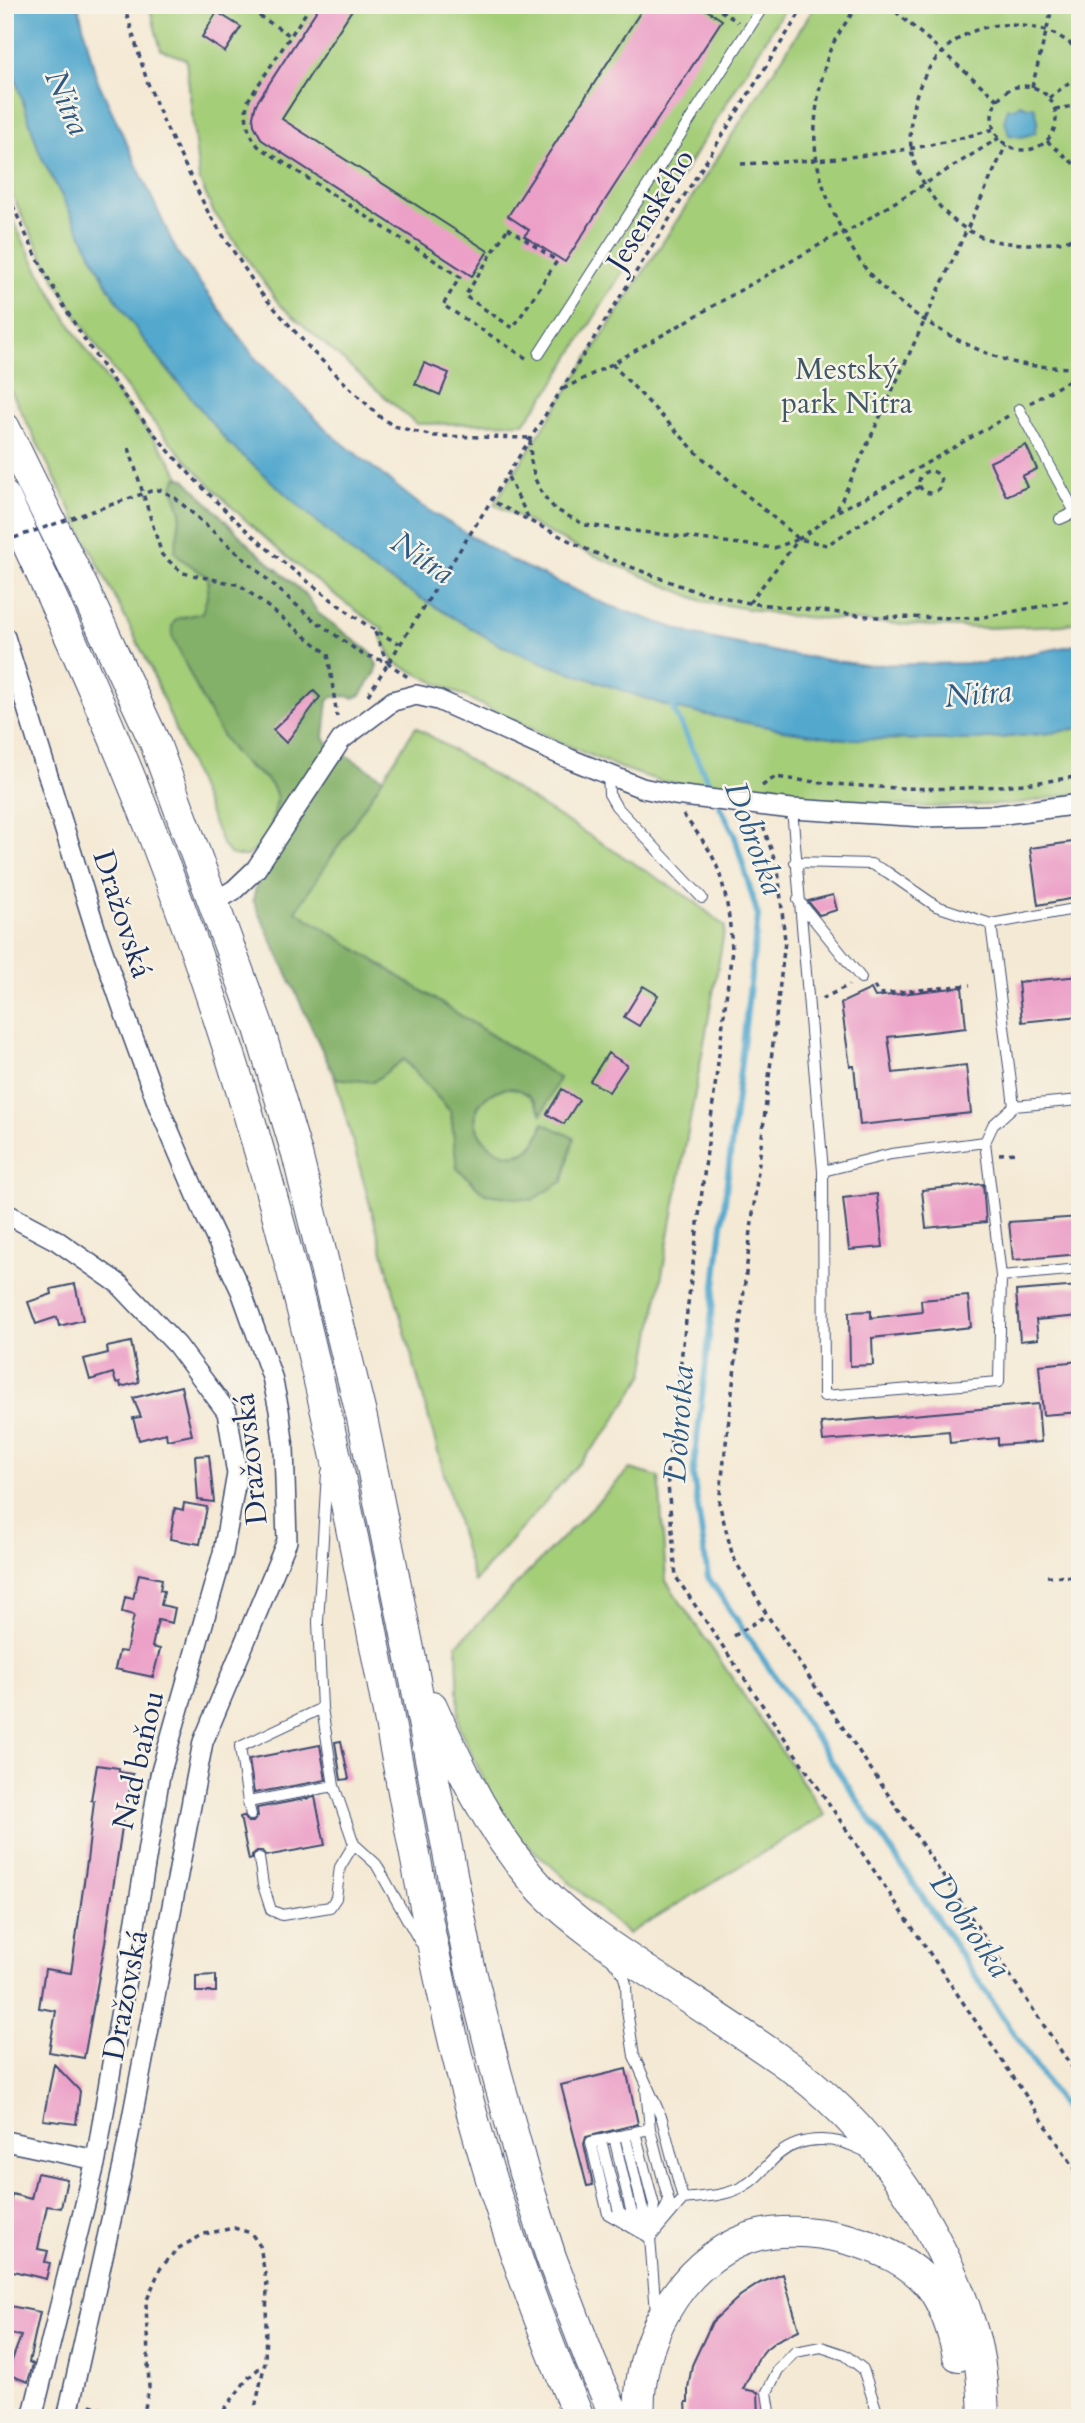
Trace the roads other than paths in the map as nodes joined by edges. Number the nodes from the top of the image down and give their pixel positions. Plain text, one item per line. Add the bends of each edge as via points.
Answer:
1 (764, 5) edge
2 (536, 358) road end
3 (1019, 409) road end
4 (5, 428) edge
5 (5, 497) edge
6 (1078, 511) edge
7 (1059, 520) dead end
8 (5, 637) edge
9 (608, 774) junction
10 (1080, 804) edge
11 (792, 809) junction
12 (795, 862) junction
13 (702, 898) dead end
14 (798, 900) junction
15 (214, 902) junction
16 (1080, 908) edge
17 (990, 925) junction
18 (861, 978) road end
19 (1080, 1100) edge
20 (1014, 1106) junction
21 (985, 1142) junction
22 (823, 1171) junction
23 (5, 1213) edge
24 (1080, 1269) edge
25 (1001, 1276) junction
26 (330, 1430) junction
27 (412, 1664) junction
28 (322, 1708) junction
29 (334, 1786) junction
30 (248, 1802) junction
31 (251, 1815) dead end
32 (354, 1844) junction
33 (258, 1858) dead end
34 (584, 1928) junction
35 (438, 1972) junction
36 (645, 2080) junction
37 (650, 2129) junction
38 (625, 2135) junction
39 (5, 2141) edge
40 (96, 2160) junction
41 (884, 2162) junction
42 (683, 2199) junction
43 (650, 2238) junction
44 (657, 2327) junction
45 (69, 2408) edge
46 (32, 2418) edge
47 (579, 2418) edge
48 (616, 2418) edge
49 (640, 2418) edge
50 (771, 2418) edge
51 (879, 2418) edge
52 (969, 2418) edge
53 (984, 2418) edge

1 - 2 lane
3 - 6 lane
4 - 15 main road via 155,743
5 - 26 main road via 104,713 198,959 283,1231
6 - 7 lane
8 - 45 street, Dražovská via 129,1027 259,1338 279,1410 285,1462 287,1541 203,1742 123,2166
9 - 11 street via 671,794
9 - 13 lane via 609,794 616,806
9 - 15 street via 438,700 416,695 393,701 341,740 256,869
10 - 11 street via 955,818
11 - 12 lane
12 - 14 lane
12 - 17 lane via 871,864 936,906
14 - 18 lane
14 - 22 lane
15 - 27 main road via 297,1154 362,1418
16 - 17 lane
17 - 20 lane
19 - 20 lane
20 - 21 lane via 993,1125
21 - 22 lane via 891,1154
21 - 25 lane
22 - 25 lane via 824,1396 999,1382
23 - 40 street, Nad baňou via 56,1240 119,1284 177,1345 227,1412 237,1474 223,1553 160,1775
24 - 25 lane
26 - 28 lane via 318,1622
26 - 35 main road
27 - 34 main road via 462,1773 495,1831 541,1889
27 - 48 main road via 469,1963 496,2071 551,2257
28 - 29 lane
28 - 30 lane via 240,1747
29 - 30 lane
29 - 32 lane
30 - 31 lane
32 - 33 lane via 340,1867 336,1898 330,1907 282,1915 271,1910
32 - 35 lane via 376,1864
34 - 36 lane via 623,1974 634,2056
34 - 41 main road via 782,2060 853,2121
35 - 47 main road via 500,2208
36 - 37 lane
36 - 42 lane via 662,2119
37 - 38 lane
37 - 43 lane via 669,2202
38 - 43 lane via 654,2205
38 - 43 lane via 631,2210
38 - 43 lane via 591,2142 608,2214
39 - 40 street
40 - 46 street, Nad baňou
41 - 42 lane via 848,2143 809,2139 781,2152 748,2184 723,2195
41 - 53 main road via 934,2238 960,2295 973,2331
42 - 43 lane
43 - 44 lane
44 - 49 main road via 643,2371
44 - 52 main road via 680,2288 725,2249 776,2232 836,2235 908,2266 930,2287 953,2332
50 - 51 lane via 767,2392 778,2370 795,2352 821,2347 845,2355 863,2369

